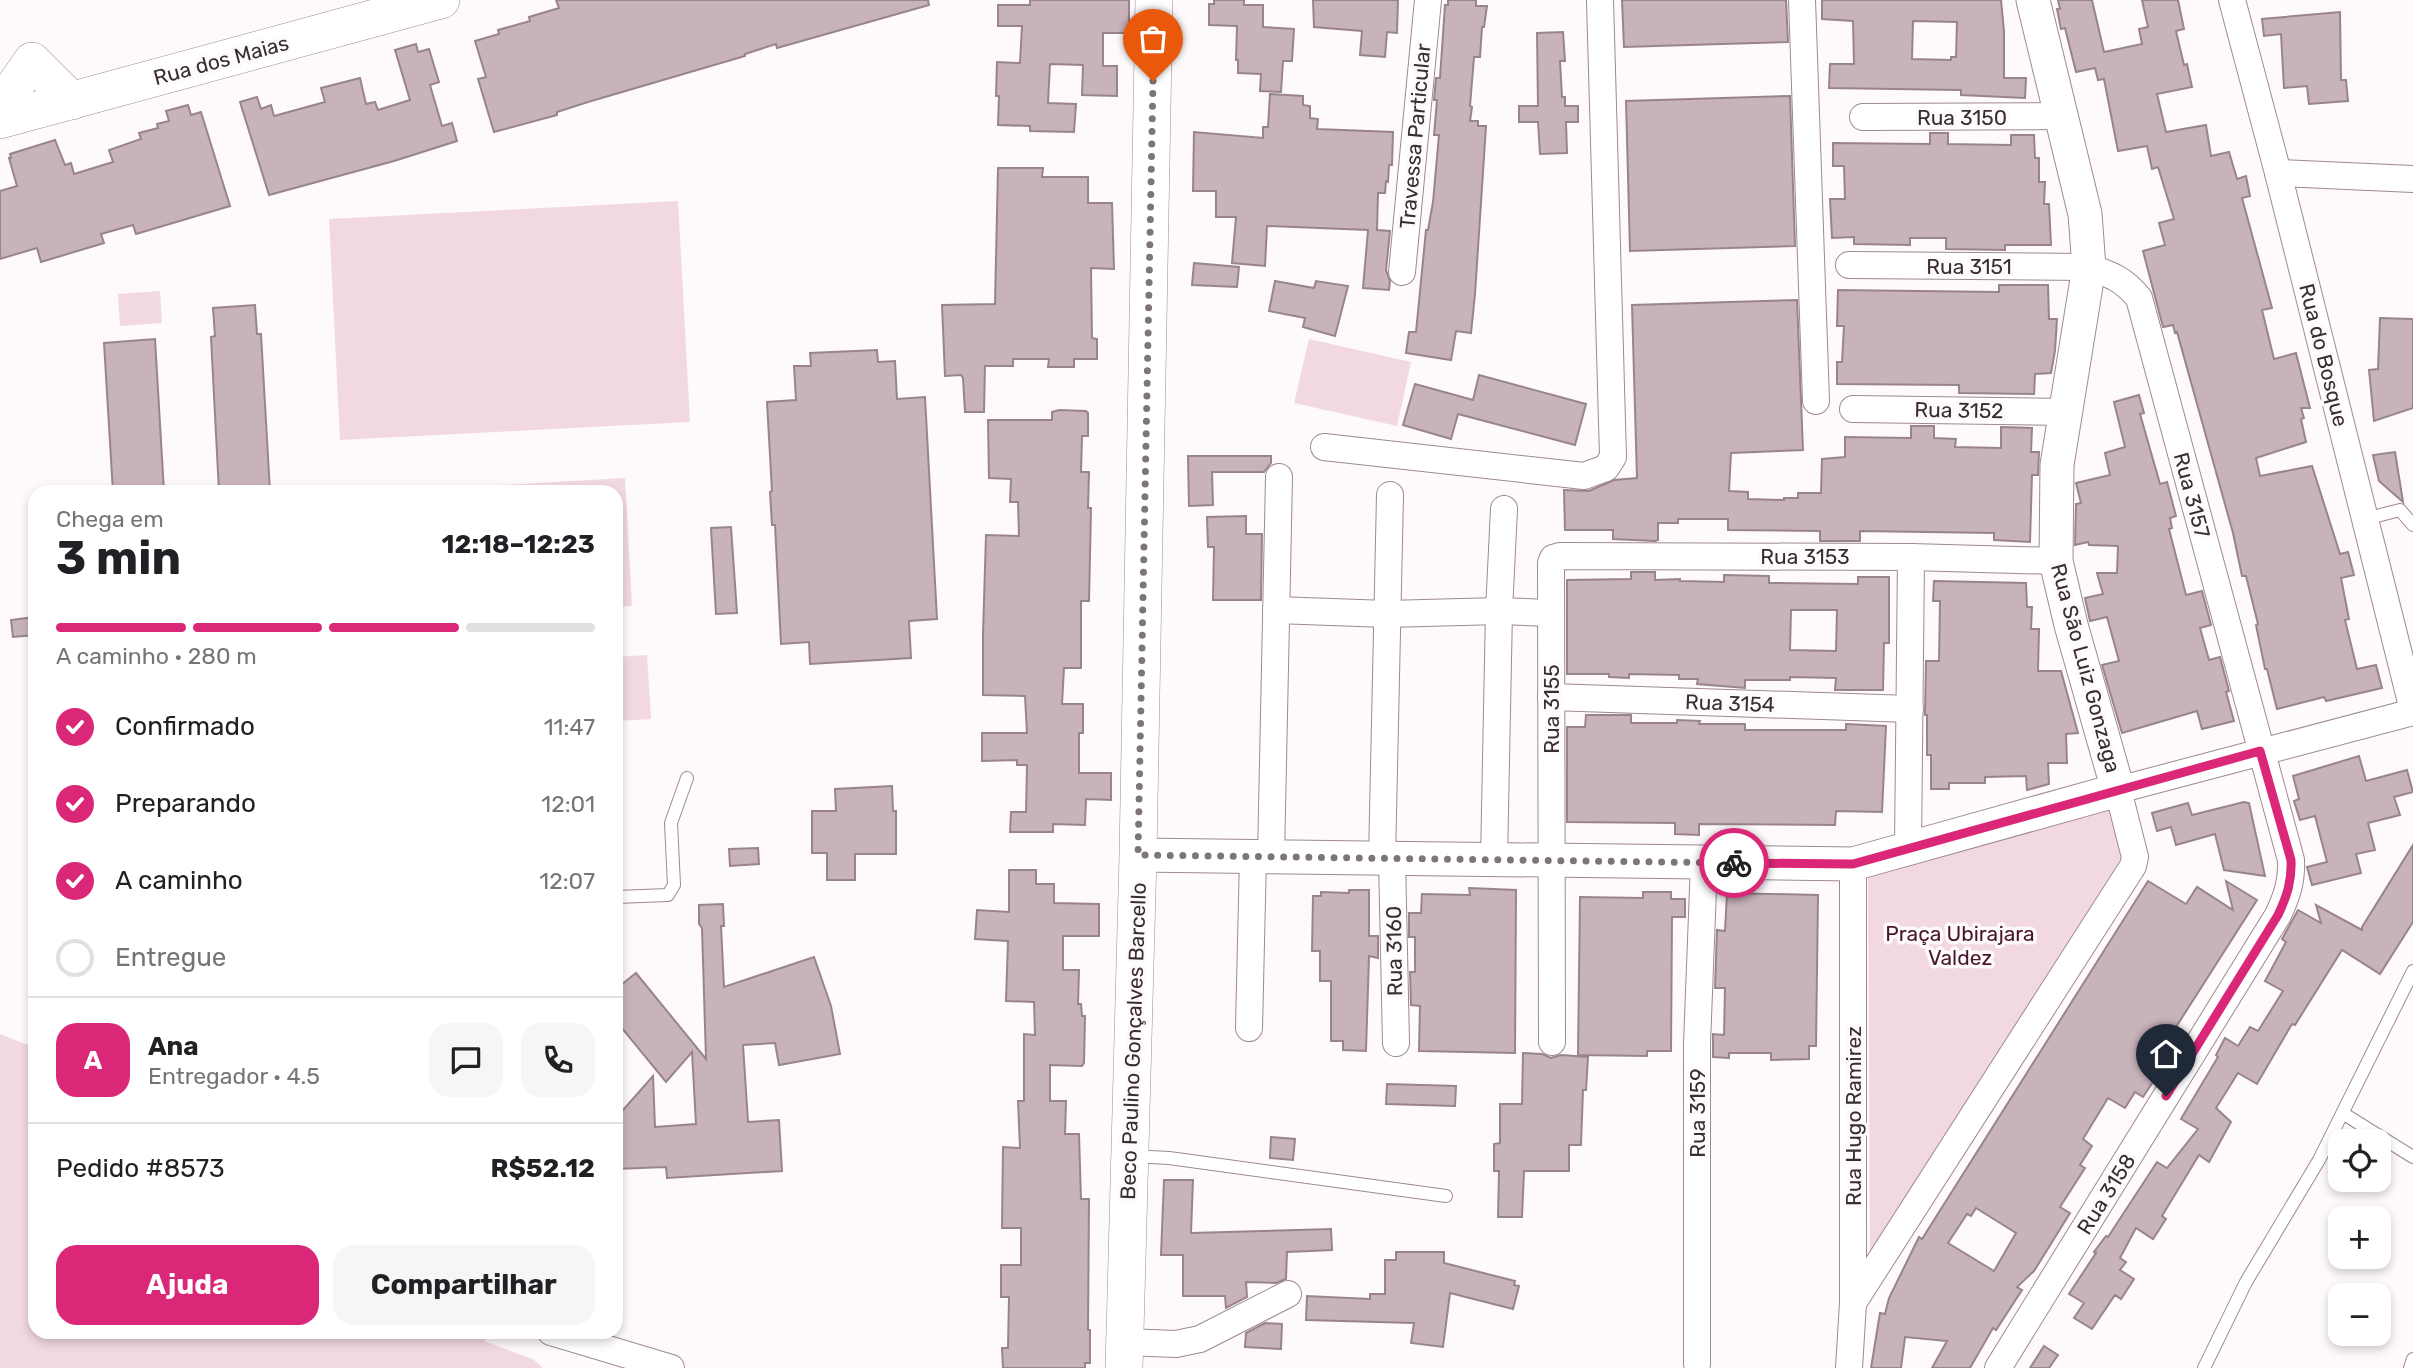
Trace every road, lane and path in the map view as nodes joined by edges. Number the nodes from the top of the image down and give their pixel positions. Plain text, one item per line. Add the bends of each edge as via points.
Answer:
1 (441, 0) edge
2 (1154, 0) edge
3 (1428, 0) edge
4 (1600, 0) edge
5 (1802, 0) edge
6 (2033, 0) edge
7 (2232, 0) edge
8 (72, 101) junction
9 (0, 107) edge
10 (2062, 116) junction
11 (1863, 117) dead end
12 (0, 120) edge
13 (2278, 173) junction
14 (2413, 179) edge
15 (1849, 265) dead end
16 (2089, 267) junction
17 (1402, 272) dead end
18 (1816, 401) dead end
19 (1853, 408) dead end
20 (2064, 412) junction
21 (1324, 447) dead end
22 (1279, 477) dead end
23 (1390, 495) dead end
24 (1504, 509) dead end
25 (2365, 519) junction
26 (2413, 525) edge
27 (1911, 557) junction
28 (1553, 558) joint
29 (2056, 561) junction
30 (1276, 610) junction
31 (1499, 611) junction
32 (1551, 613) junction
33 (1387, 614) junction
34 (1551, 697) junction
35 (1910, 709) junction
36 (2413, 711) edge
37 (2260, 751) junction
38 (687, 778) dead end
39 (2118, 790) junction
40 (1908, 848) junction
41 (1138, 855) junction
42 (1262, 857) junction
43 (1387, 859) junction
44 (1494, 860) junction
45 (1551, 861) junction
46 (1704, 863) junction
47 (1853, 864) junction
48 (623, 897) edge
49 (2413, 971) edge
50 (1249, 1028) dead end
51 (1552, 1042) dead end
52 (1396, 1043) dead end
53 (2344, 1114) junction
54 (1131, 1156) junction
55 (2413, 1157) edge
56 (1446, 1196) dead end
57 (1288, 1294) dead end
58 (1853, 1303) junction
59 (574, 1339) edge
60 (1124, 1355) edge
61 (2413, 1359) edge
62 (1697, 1364) dead end
63 (671, 1368) edge
64 (1849, 1368) edge
65 (1998, 1368) edge
66 (2204, 1368) edge
67 (2410, 1368) edge

1 - 8 main road, Rua dos Maias
2 - 41 main road, Beco Paulino Gonçalves Barcello
3 - 17 street, Travessa Particular
4 - 21 street via 1613,457 1606,468 1584,476
5 - 18 street
6 - 10 street, Rua São Luiz Gonzaga
7 - 13 street, Rua do Bosque
8 - 9 main road via 32,61
8 - 12 main road, Rua dos Maias
10 - 11 street, Rua 3150
10 - 16 street, Rua São Luiz Gonzaga via 2085,214
13 - 14 street
13 - 25 street, Rua do Bosque
15 - 16 street, Rua 3151
16 - 20 street, Rua São Luiz Gonzaga
16 - 37 street, Rua 3157 via 2115,276 2139,298
19 - 20 street, Rua 3152
20 - 29 street, Rua São Luiz Gonzaga via 2057,465
22 - 30 street
23 - 33 street, Rua 3160
24 - 31 street
25 - 26 lane via 2400,510
25 - 36 street, Rua do Bosque
27 - 28 street, Rua 3153
27 - 29 street, Rua 3153
27 - 35 street
28 - 32 street, Rua 3155
29 - 39 street, Rua São Luiz Gonzaga
30 - 33 street
30 - 42 street
31 - 32 street
31 - 33 street
31 - 44 street
32 - 34 street, Rua 3155
33 - 43 street, Rua 3160
34 - 35 street, Rua 3154
34 - 45 street, Rua 3155
35 - 40 street
36 - 37 street
37 - 39 street
37 - 65 street, Rua 3158 via 2291,860 2287,896
38 - 48 lane via 671,823 672,890 668,895
39 - 40 street
39 - 58 street, Rua São Luiz Gonzaga via 2135,857 2133,866
40 - 47 street
41 - 42 street
41 - 54 main road, Beco Paulino Gonçalves Barcello
42 - 43 street
42 - 50 street
43 - 44 street
43 - 52 street, Rua 3160
44 - 45 street
45 - 46 street
45 - 51 street, Rua 3155
46 - 47 street
46 - 62 street, Rua 3159 via 1697,1044
47 - 58 street, Rua Hugo Ramirez
49 - 53 lane
53 - 55 lane
53 - 66 lane via 2246,1282
54 - 56 lane via 1169,1157
54 - 60 main road, Beco Paulino Gonçalves Barcello
57 - 60 street via 1200,1339
58 - 64 street, Rua Hugo Ramirez
59 - 63 street
61 - 67 lane

